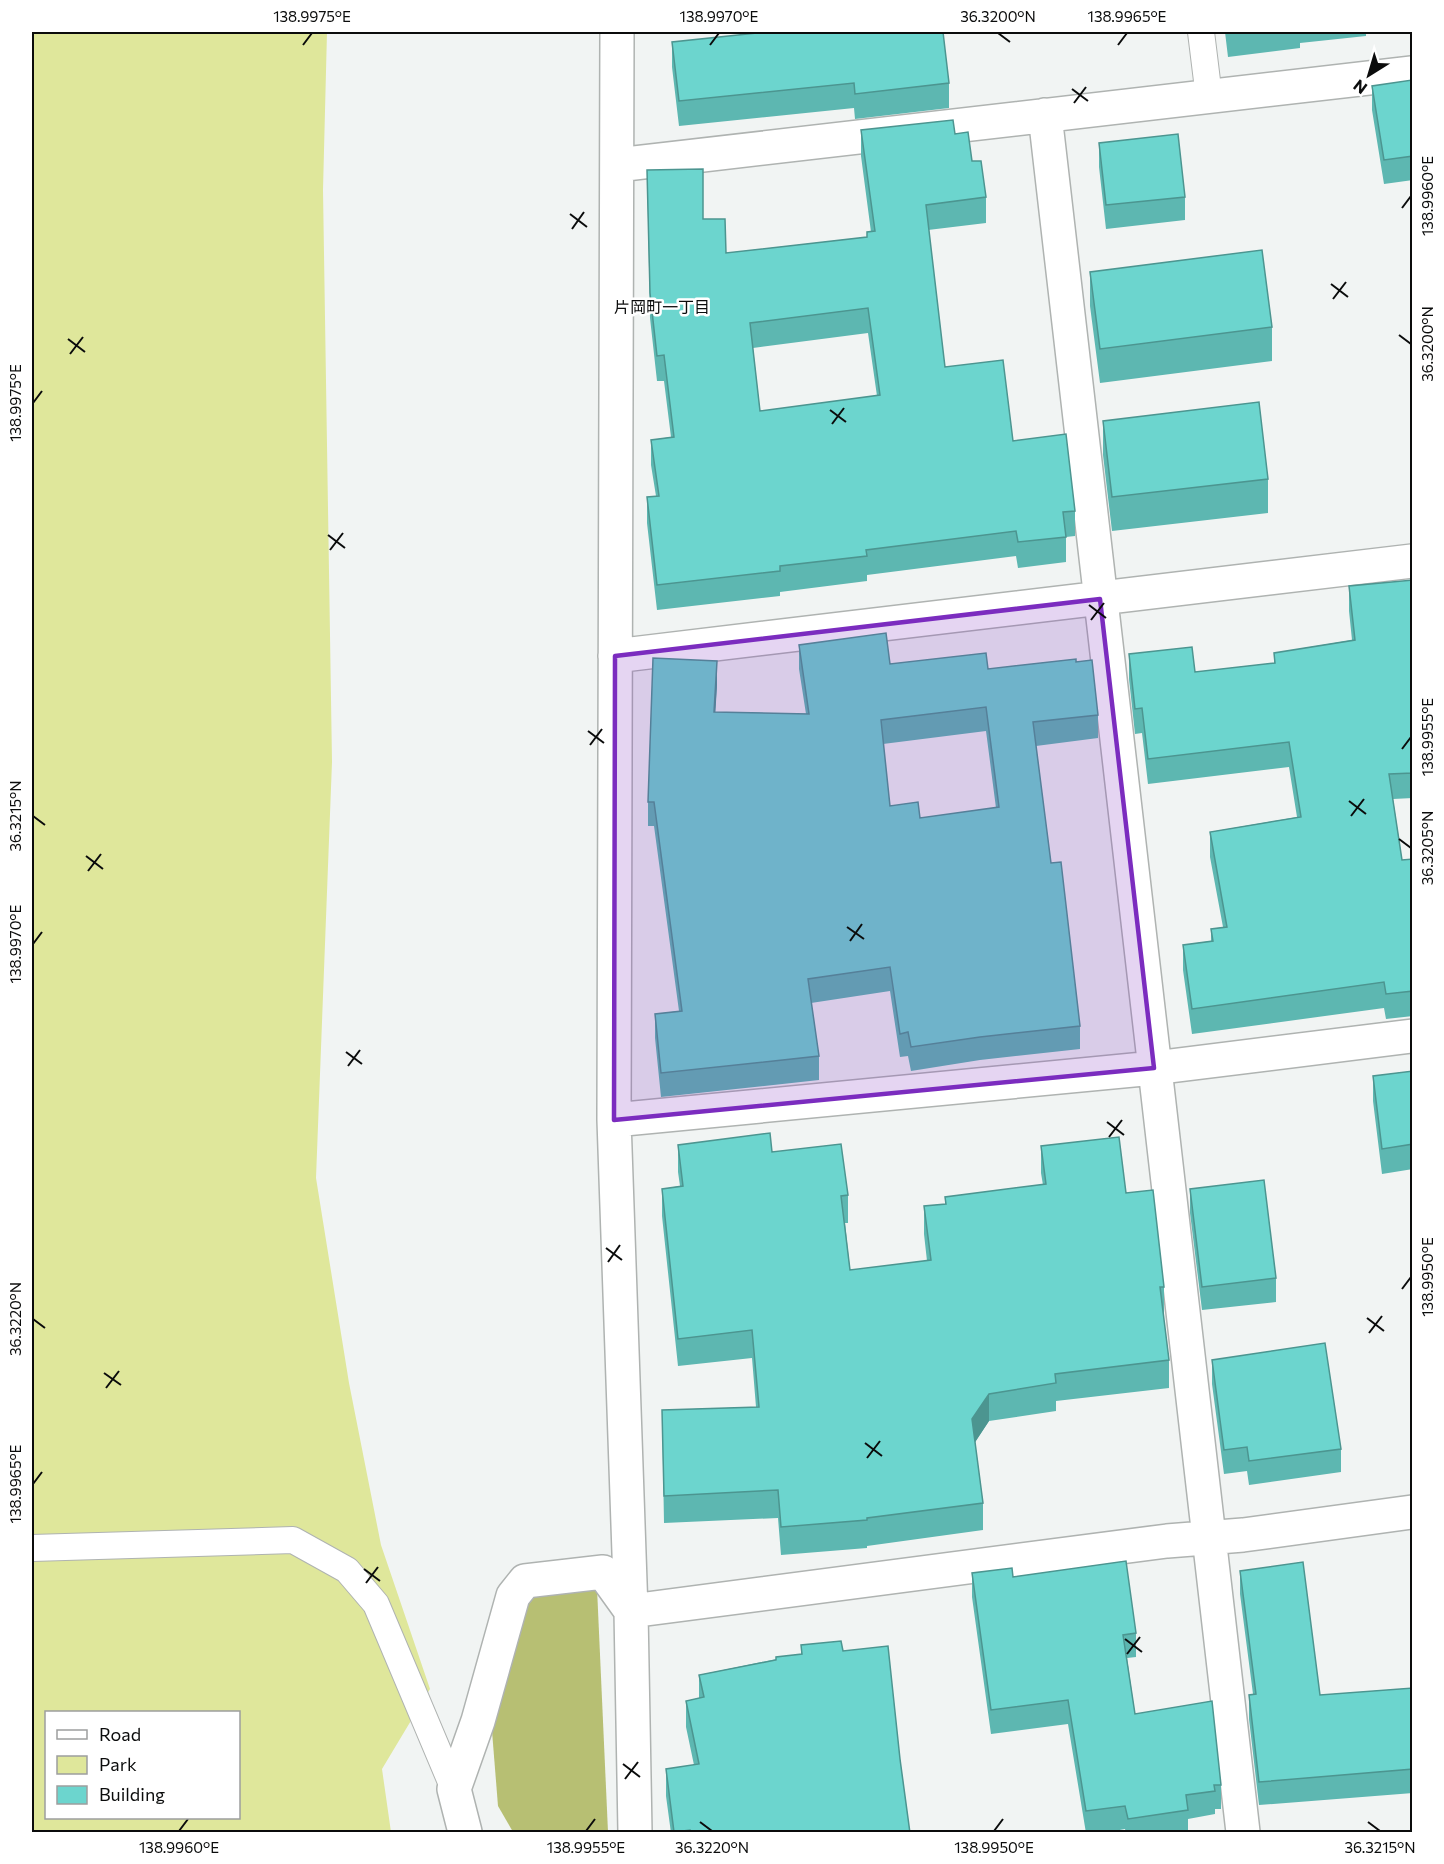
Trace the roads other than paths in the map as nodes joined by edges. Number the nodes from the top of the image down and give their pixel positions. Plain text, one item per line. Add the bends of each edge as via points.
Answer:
1 (617, 32) edge
2 (1201, 32) edge
3 (1413, 73) edge
4 (1209, 97) junction
5 (1045, 115) junction
6 (617, 165) junction
7 (1413, 561) edge
8 (1100, 599) junction
9 (615, 656) junction
10 (1413, 1036) edge
11 (1154, 1068) junction
12 (614, 1120) junction
13 (1413, 1512) edge
14 (1210, 1538) junction
15 (32, 1548) edge
16 (631, 1611) junction
17 (454, 1789) junction
18 (465, 1833) edge
19 (635, 1833) edge
20 (1242, 1833) edge

1 - 6 street
2 - 4 lane
3 - 4 street
4 - 5 street
5 - 6 street
5 - 8 street
6 - 9 street
7 - 8 street
8 - 9 street
8 - 11 street
9 - 12 street
10 - 11 street
11 - 12 street
11 - 14 street
12 - 16 street
13 - 14 street
14 - 16 street
14 - 20 street
15 - 17 lane via 293,1540 346,1570 375,1604
16 - 17 street via 603,1572 525,1581 513,1596 478,1721
16 - 19 street
17 - 18 street

